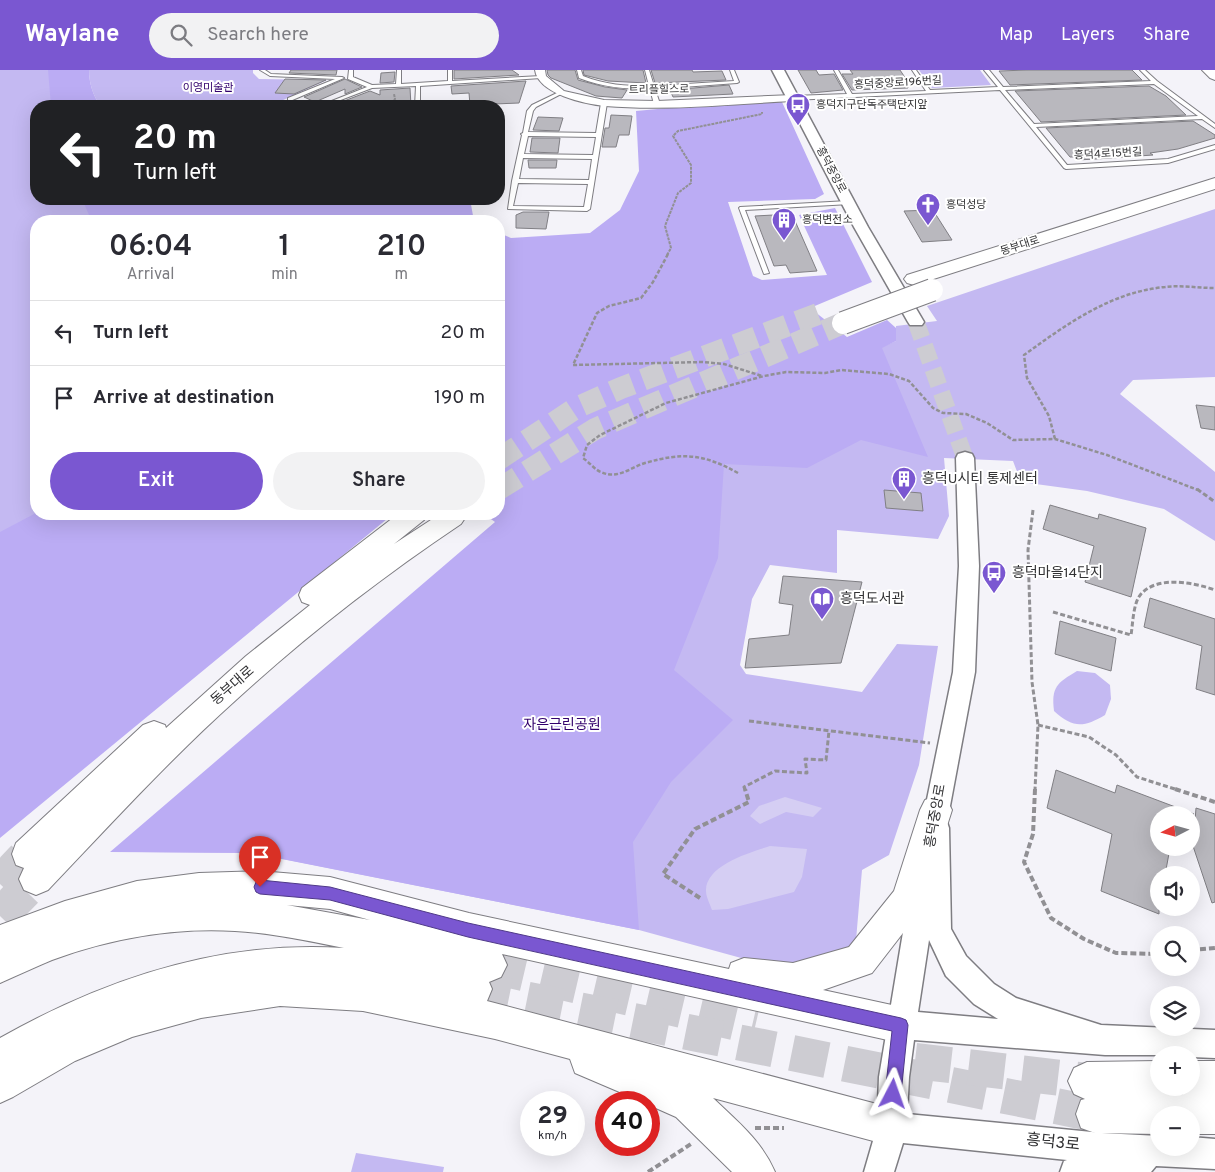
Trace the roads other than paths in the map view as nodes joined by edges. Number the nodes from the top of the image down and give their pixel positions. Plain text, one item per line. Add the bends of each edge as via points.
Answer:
1 (262, 70) edge
2 (351, 70) edge
3 (399, 70) edge
4 (450, 70) edge
5 (499, 70) edge
6 (579, 70) edge
7 (647, 70) edge
8 (732, 70) edge
9 (778, 70) edge
10 (836, 70) edge
11 (914, 70) edge
12 (986, 70) edge
13 (1142, 70) edge
14 (1210, 70) edge
15 (540, 74) edge
16 (1215, 75) edge
17 (500, 80) junction
18 (450, 82) junction
19 (1155, 82) junction
20 (418, 84) junction
21 (398, 85) junction
22 (652, 86) junction
23 (371, 87) junction
24 (1001, 89) junction
25 (929, 92) junction
26 (561, 93) junction
27 (850, 95) junction
28 (793, 98) junction
29 (290, 99) dead end
30 (337, 100) edge
31 (418, 100) edge
32 (604, 103) junction
33 (657, 104) junction
34 (1203, 117) junction
35 (1032, 126) junction
36 (1215, 126) edge
37 (524, 134) junction
38 (598, 135) junction
39 (1215, 146) edge
40 (520, 156) junction
41 (594, 157) junction
42 (515, 181) junction
43 (591, 182) junction
44 (1215, 183) edge
45 (1215, 198) edge
46 (848, 202) junction
47 (1123, 221) junction
48 (766, 273) dead end
49 (826, 311) tunnel mouth
50 (916, 322) tunnel mouth
51 (843, 323) tunnel mouth
52 (965, 458) tunnel mouth
53 (407, 520) edge
54 (449, 520) edge
55 (936, 810) junction
56 (0, 943) edge
57 (614, 962) junction
58 (0, 965) edge
59 (495, 1021) junction
60 (901, 1025) junction
61 (1104, 1041) junction
62 (1215, 1044) edge
63 (0, 1059) edge
64 (1200, 1080) edge
65 (1215, 1080) edge
66 (1150, 1082) edge
67 (0, 1084) edge
68 (1215, 1115) edge
69 (892, 1127) junction
70 (1213, 1154) edge
71 (755, 1172) edge
72 (879, 1172) edge
73 (1075, 1172) edge

1 - 29 lane via 270,75 342,78
2 - 23 lane via 350,78
3 - 21 lane
4 - 18 lane
5 - 17 lane
6 - 22 lane via 581,77 600,85
7 - 22 lane
8 - 22 lane via 737,82
9 - 28 street, 흥덕중앙로
10 - 27 lane
11 - 25 lane
12 - 24 lane, 흥덕4로15번길
13 - 19 lane
14 - 16 main road
15 - 17 lane
15 - 26 street, 트리플힐스로
17 - 18 lane
18 - 20 lane
19 - 24 lane, 흥덕중앙로196번길
19 - 34 lane
20 - 21 lane
20 - 31 lane
21 - 23 lane
22 - 33 lane
23 - 30 lane
24 - 25 lane, 흥덕중앙로196번길
24 - 35 lane, 흥덕4로15번길
25 - 27 lane, 흥덕중앙로196번길
26 - 32 street, 트리플힐스로
26 - 37 lane via 534,106
27 - 28 lane, 흥덕중앙로196번길
28 - 33 street, 트리플힐스로
28 - 46 street, 흥덕중앙로
32 - 33 street, 트리플힐스로
32 - 38 lane
34 - 35 lane
34 - 36 lane
35 - 39 lane, 흥덕4로15번길 via 1066,167 1168,161
37 - 38 lane
37 - 40 lane
38 - 41 lane
40 - 41 lane
40 - 42 lane
41 - 43 lane
42 - 43 lane
42 - 43 lane via 510,208 587,209
44 - 47 main road, 동부대로
45 - 47 main road, 동부대로
46 - 48 lane via 742,208
46 - 50 street, 흥덕중앙로
47 - 49 main road, 동부대로 via 914,280
47 - 51 main road, 동부대로, bridge
52 - 55 street, 흥덕중앙로 via 970,566 964,672
53 - 54 main road, 동부대로 via 295,609 205,687 32,866 265,658 394,556
55 - 57 main road via 908,900 860,962 794,980
55 - 60 street, 흥덕중앙로
55 - 61 street via 938,931 956,966 984,994 1010,1010
56 - 57 main road via 65,917 137,897 199,889 260,887 330,894 468,930
57 - 60 main road
58 - 63 main road via 102,928 169,916 230,914 400,942 482,977 415,976 304,964 248,967 191,976 95,1008 45,1032
59 - 67 main road via 364,993 280,988 201,1000 131,1019 62,1048
59 - 69 main road
59 - 71 main road via 690,1104 743,1154
60 - 61 street
60 - 69 street, 흥덕중앙로
61 - 62 street
64 - 65 main road
66 - 68 main road via 1091,1097
69 - 70 street, 흥덕3로 via 1102,1148
69 - 72 street, 흥덕중앙로
70 - 73 street via 1122,1162

